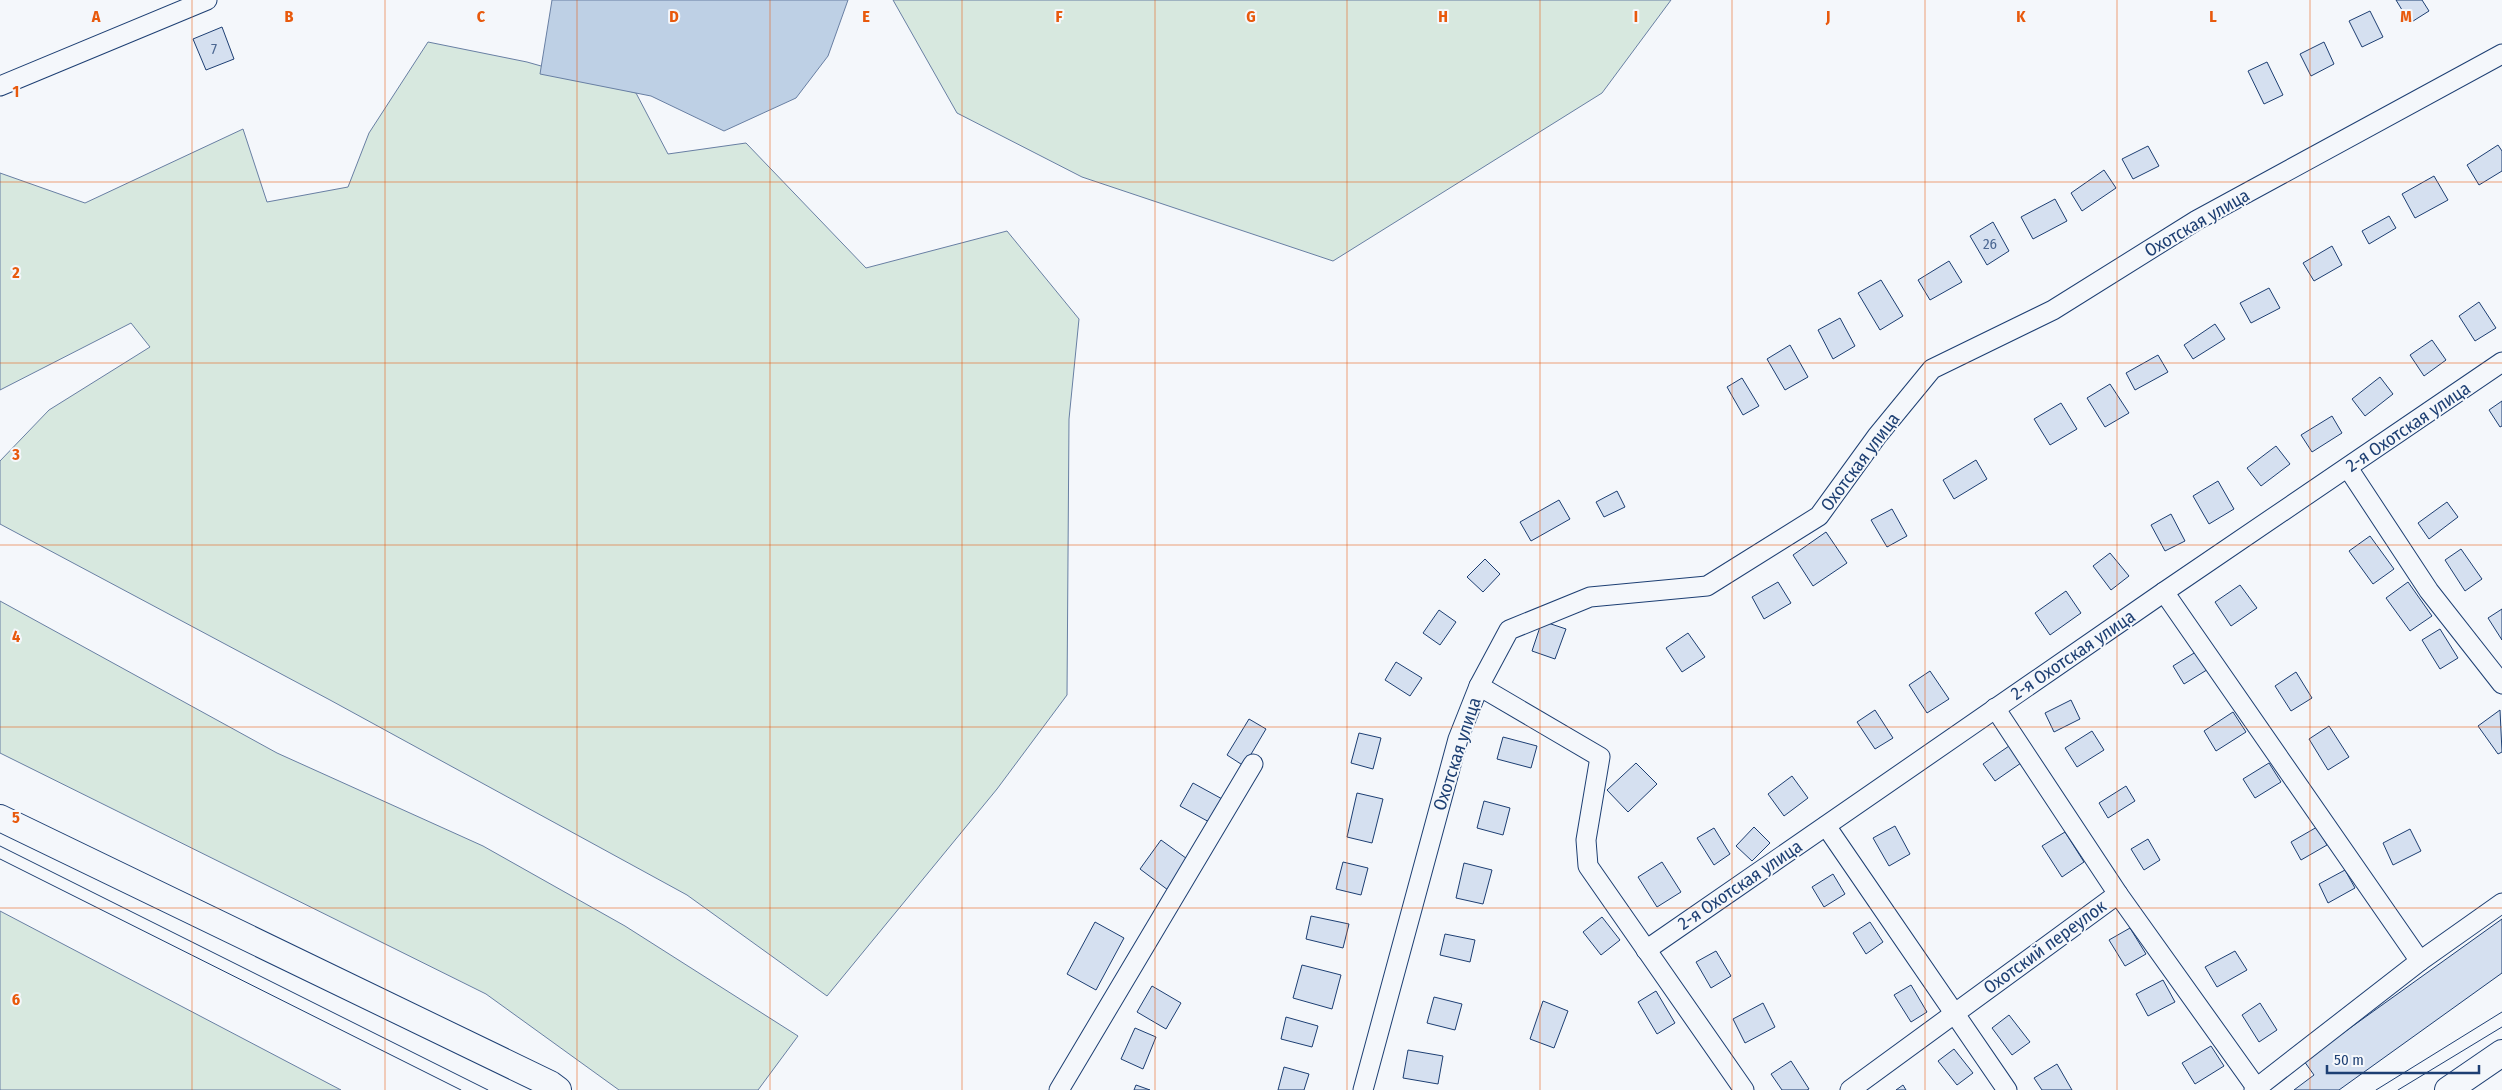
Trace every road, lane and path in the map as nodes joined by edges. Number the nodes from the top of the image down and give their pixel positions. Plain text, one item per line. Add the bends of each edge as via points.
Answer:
1 (207, 0) edge
2 (2502, 54) edge
3 (0, 86) edge
4 (2502, 362) edge
5 (2348, 468) junction
6 (2164, 592) junction
7 (2502, 684) edge
8 (1479, 686) junction
9 (1995, 708) junction
10 (1252, 764) dead end
11 (0, 818) edge
12 (1826, 826) junction
13 (2118, 894) junction
14 (2502, 903) edge
15 (1646, 950) junction
16 (2420, 961) junction
17 (1953, 1013) junction
18 (2502, 1053) edge
19 (2256, 1089) edge
20 (558, 1090) edge
21 (1059, 1090) edge
22 (1363, 1090) edge
23 (1744, 1090) edge
24 (1850, 1090) edge
25 (2007, 1090) edge
26 (2448, 1090) edge

1 - 3 street
2 - 8 street, Охотская улица via 2198,220 2053,310 1932,369 1877,436 1819,516 1707,586 1590,598 1509,630
4 - 5 street, 2-я Охотская улица
5 - 6 street, 2-я Охотская улица
5 - 7 street via 2429,592
6 - 9 street, 2-я Охотская улица
6 - 16 street
8 - 15 street via 1600,757 1586,840 1588,866
8 - 22 street, Охотская улица via 1458,739
9 - 12 street, 2-я Охотская улица
9 - 13 street
10 - 21 street
11 - 20 main road
12 - 15 street, 2-я Охотская улица
12 - 17 street
13 - 17 street, Охотский переулок
13 - 19 street, Охотский переулок
14 - 16 street
15 - 23 street
16 - 19 street
17 - 24 street, Охотский переулок
17 - 25 street
18 - 26 main road

